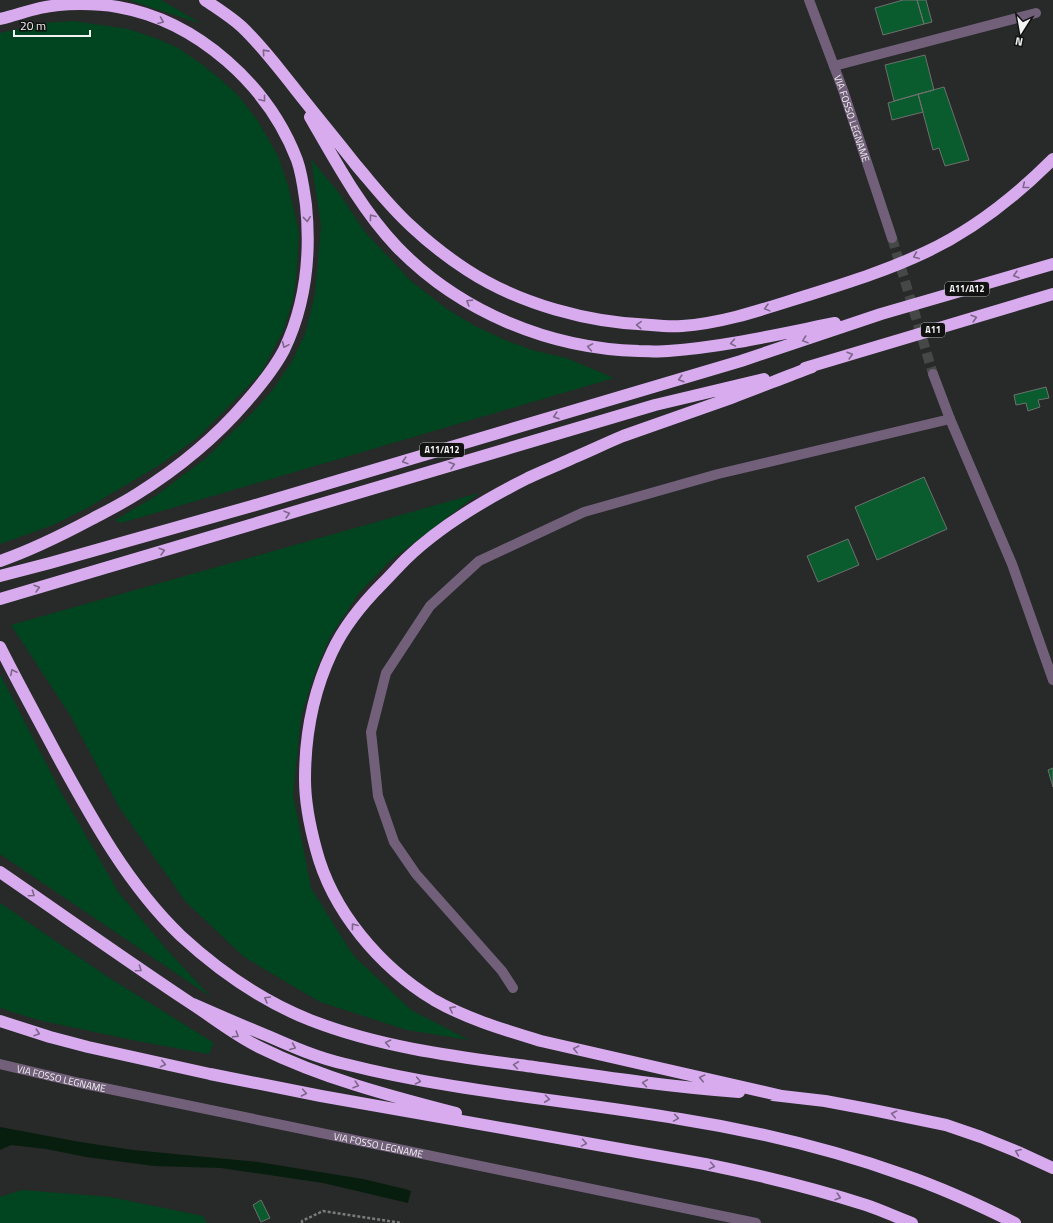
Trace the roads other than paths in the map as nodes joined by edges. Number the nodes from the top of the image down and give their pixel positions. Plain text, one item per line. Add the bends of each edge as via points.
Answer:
1 (205, 0) edge
2 (809, 0) edge
3 (1036, 13) dead end
4 (0, 19) edge
5 (834, 66) junction
6 (289, 82) junction
7 (1053, 159) edge
8 (892, 238) tunnel mouth
9 (1053, 264) edge
10 (1053, 294) edge
11 (881, 314) junction
12 (812, 367) junction
13 (933, 374) tunnel mouth
14 (950, 419) junction
15 (0, 561) edge
16 (0, 576) edge
17 (0, 599) edge
18 (0, 647) edge
19 (1053, 680) edge
20 (0, 872) edge
21 (513, 988) dead end
22 (193, 1004) junction
23 (0, 1021) edge
24 (0, 1064) edge
25 (782, 1096) junction
26 (546, 1137) junction
27 (1053, 1168) edge
28 (756, 1223) edge
29 (912, 1223) edge
30 (1015, 1223) edge

6 -> 1 highway via 274,61 242,27
2 - 5 street, VIA FOSSO LEGNAME
3 - 5 street
4 -> 15 highway via 42,8 77,4 118,7 145,14 178,28 211,48 238,72 276,116 298,163 305,195 308,232 302,300 284,350 265,380 240,408 212,437 175,468 136,495 60,536
5 - 8 street, VIA FOSSO LEGNAME
7 -> 6 highway via 1035,177 966,230 927,252 888,269 770,307 723,319 681,326 628,324 581,316 522,298 468,271 440,251 386,201
11 -> 6 highway via 738,342 666,351 604,349 522,329 452,292 415,264 397,246 356,195
9 -> 11 highway, A11/A12
12 -> 10 highway, A11
11 -> 16 highway, A11/A12 via 741,361 282,497
17 -> 12 highway, A11/A12 via 656,405
25 -> 12 highway via 541,1041 485,1023 436,1001 391,968 353,925 340,904 326,880 318,857 310,823 305,781 313,704 332,651 352,619 376,591 407,558 429,540 469,511 529,478 622,437
13 - 14 street
14 - 19 street via 1012,564
14 - 21 street via 718,474 584,512 479,561 430,606 386,673 371,732 378,796 394,842 416,874 502,971
25 -> 18 highway via 654,1084 408,1048 310,1020 247,988 181,935 144,894 111,849
20 -> 22 highway
22 -> 26 highway via 242,1038 325,1075 410,1101
22 -> 30 highway via 310,1054 381,1073 483,1091 679,1118 819,1148 905,1175
23 -> 26 highway via 88,1047 210,1074
24 - 28 street, VIA FOSSO LEGNAME
27 -> 25 highway via 996,1143 946,1126 881,1111
26 -> 29 highway via 757,1175 866,1205

